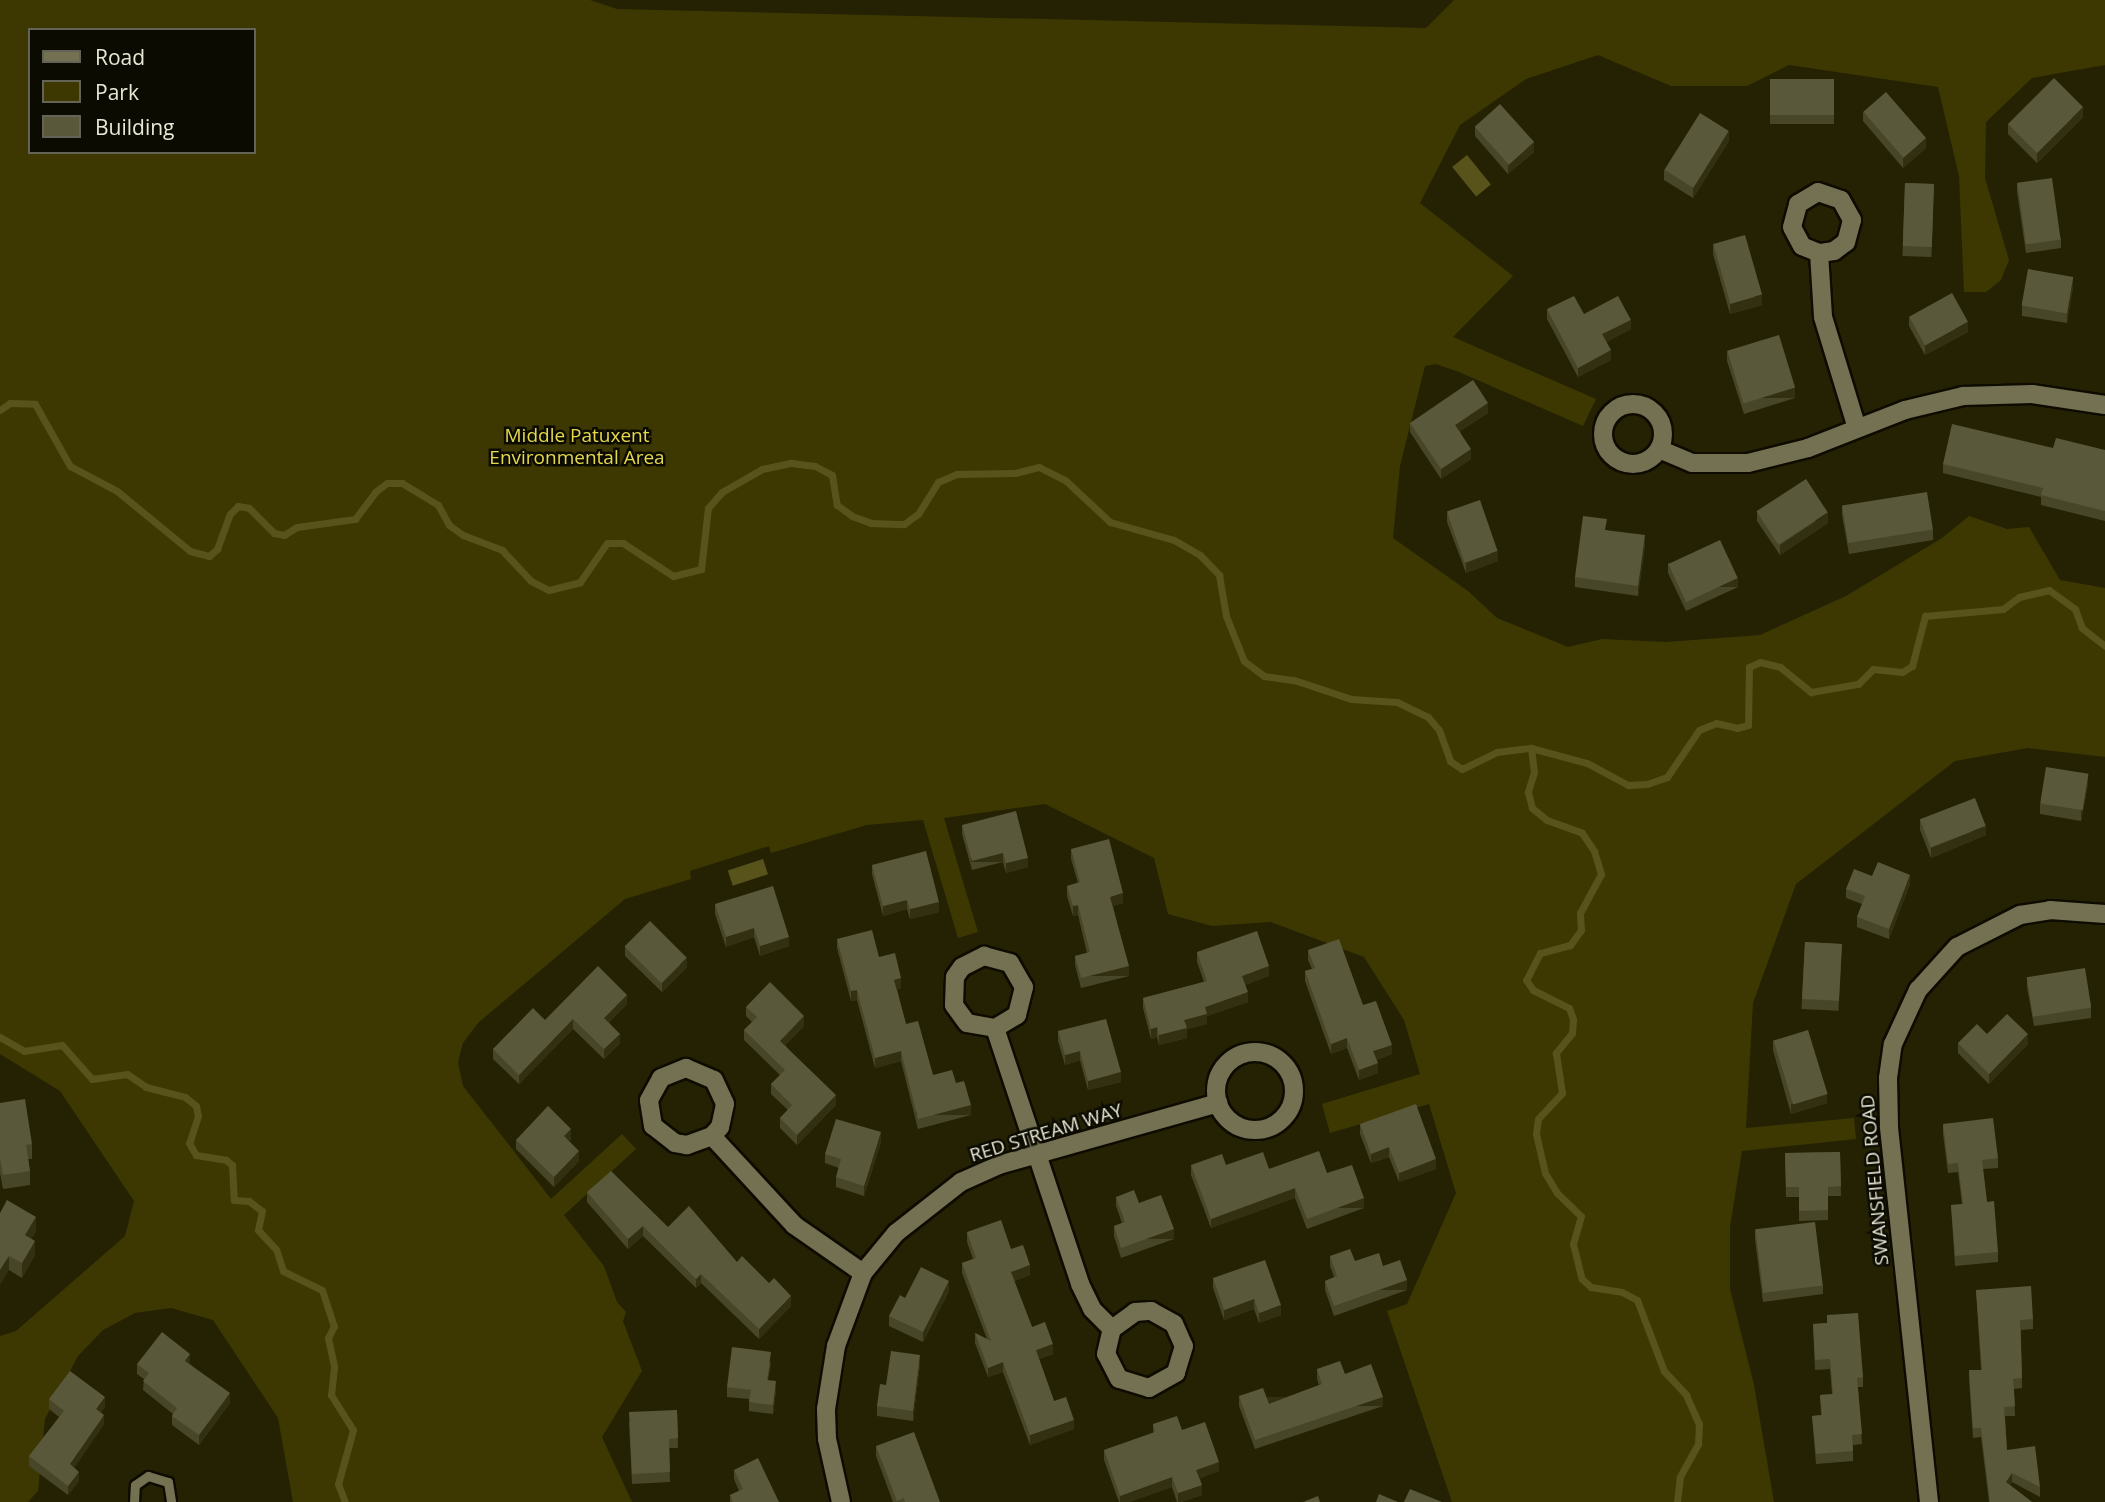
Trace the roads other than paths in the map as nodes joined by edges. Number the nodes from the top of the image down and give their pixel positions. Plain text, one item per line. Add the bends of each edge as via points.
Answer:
1 (1819, 253) dead end
2 (2105, 405) edge
3 (1856, 425) junction
4 (1659, 449) dead end
5 (2105, 915) edge
6 (995, 1028) junction
7 (1218, 1103) junction
8 (712, 1136) junction
9 (1037, 1155) junction
10 (863, 1273) junction
11 (1112, 1329) junction
12 (134, 1502) edge
13 (171, 1502) edge
14 (841, 1502) edge
15 (1929, 1502) edge

1 - 3 street via 1823,317
2 - 3 street via 2032,394 1963,396
3 - 4 street via 1808,448 1748,463 1692,463
5 - 15 street, SWANSFIELD ROAD via 2050,910 2020,915 1957,947 1918,990 1893,1044 1889,1126
6 - 6 street via 968,1023 954,1005 955,977 962,967 984,956 1010,963 1024,988 1017,1015
6 - 9 street
7 - 7 street via 1232,1123 1258,1130 1286,1116 1293,1104 1294,1080 1276,1057 1242,1054 1220,1073
7 - 9 street, RED STREAM WAY
8 - 8 street via 720,1127 725,1104 714,1080 686,1068 661,1078 649,1100 648,1113 662,1136 687,1145
8 - 10 street via 794,1225
9 - 10 street, RED STREAM WAY via 961,1182 926,1205
9 - 11 street via 1080,1284 1092,1308
10 - 14 street, RED STREAM WAY via 836,1346 826,1409 827,1439
11 - 11 street via 1135,1312 1164,1316 1174,1324 1184,1346 1176,1373 1149,1388 1119,1378 1106,1354
12 - 13 lane via 135,1485 148,1475 168,1482

